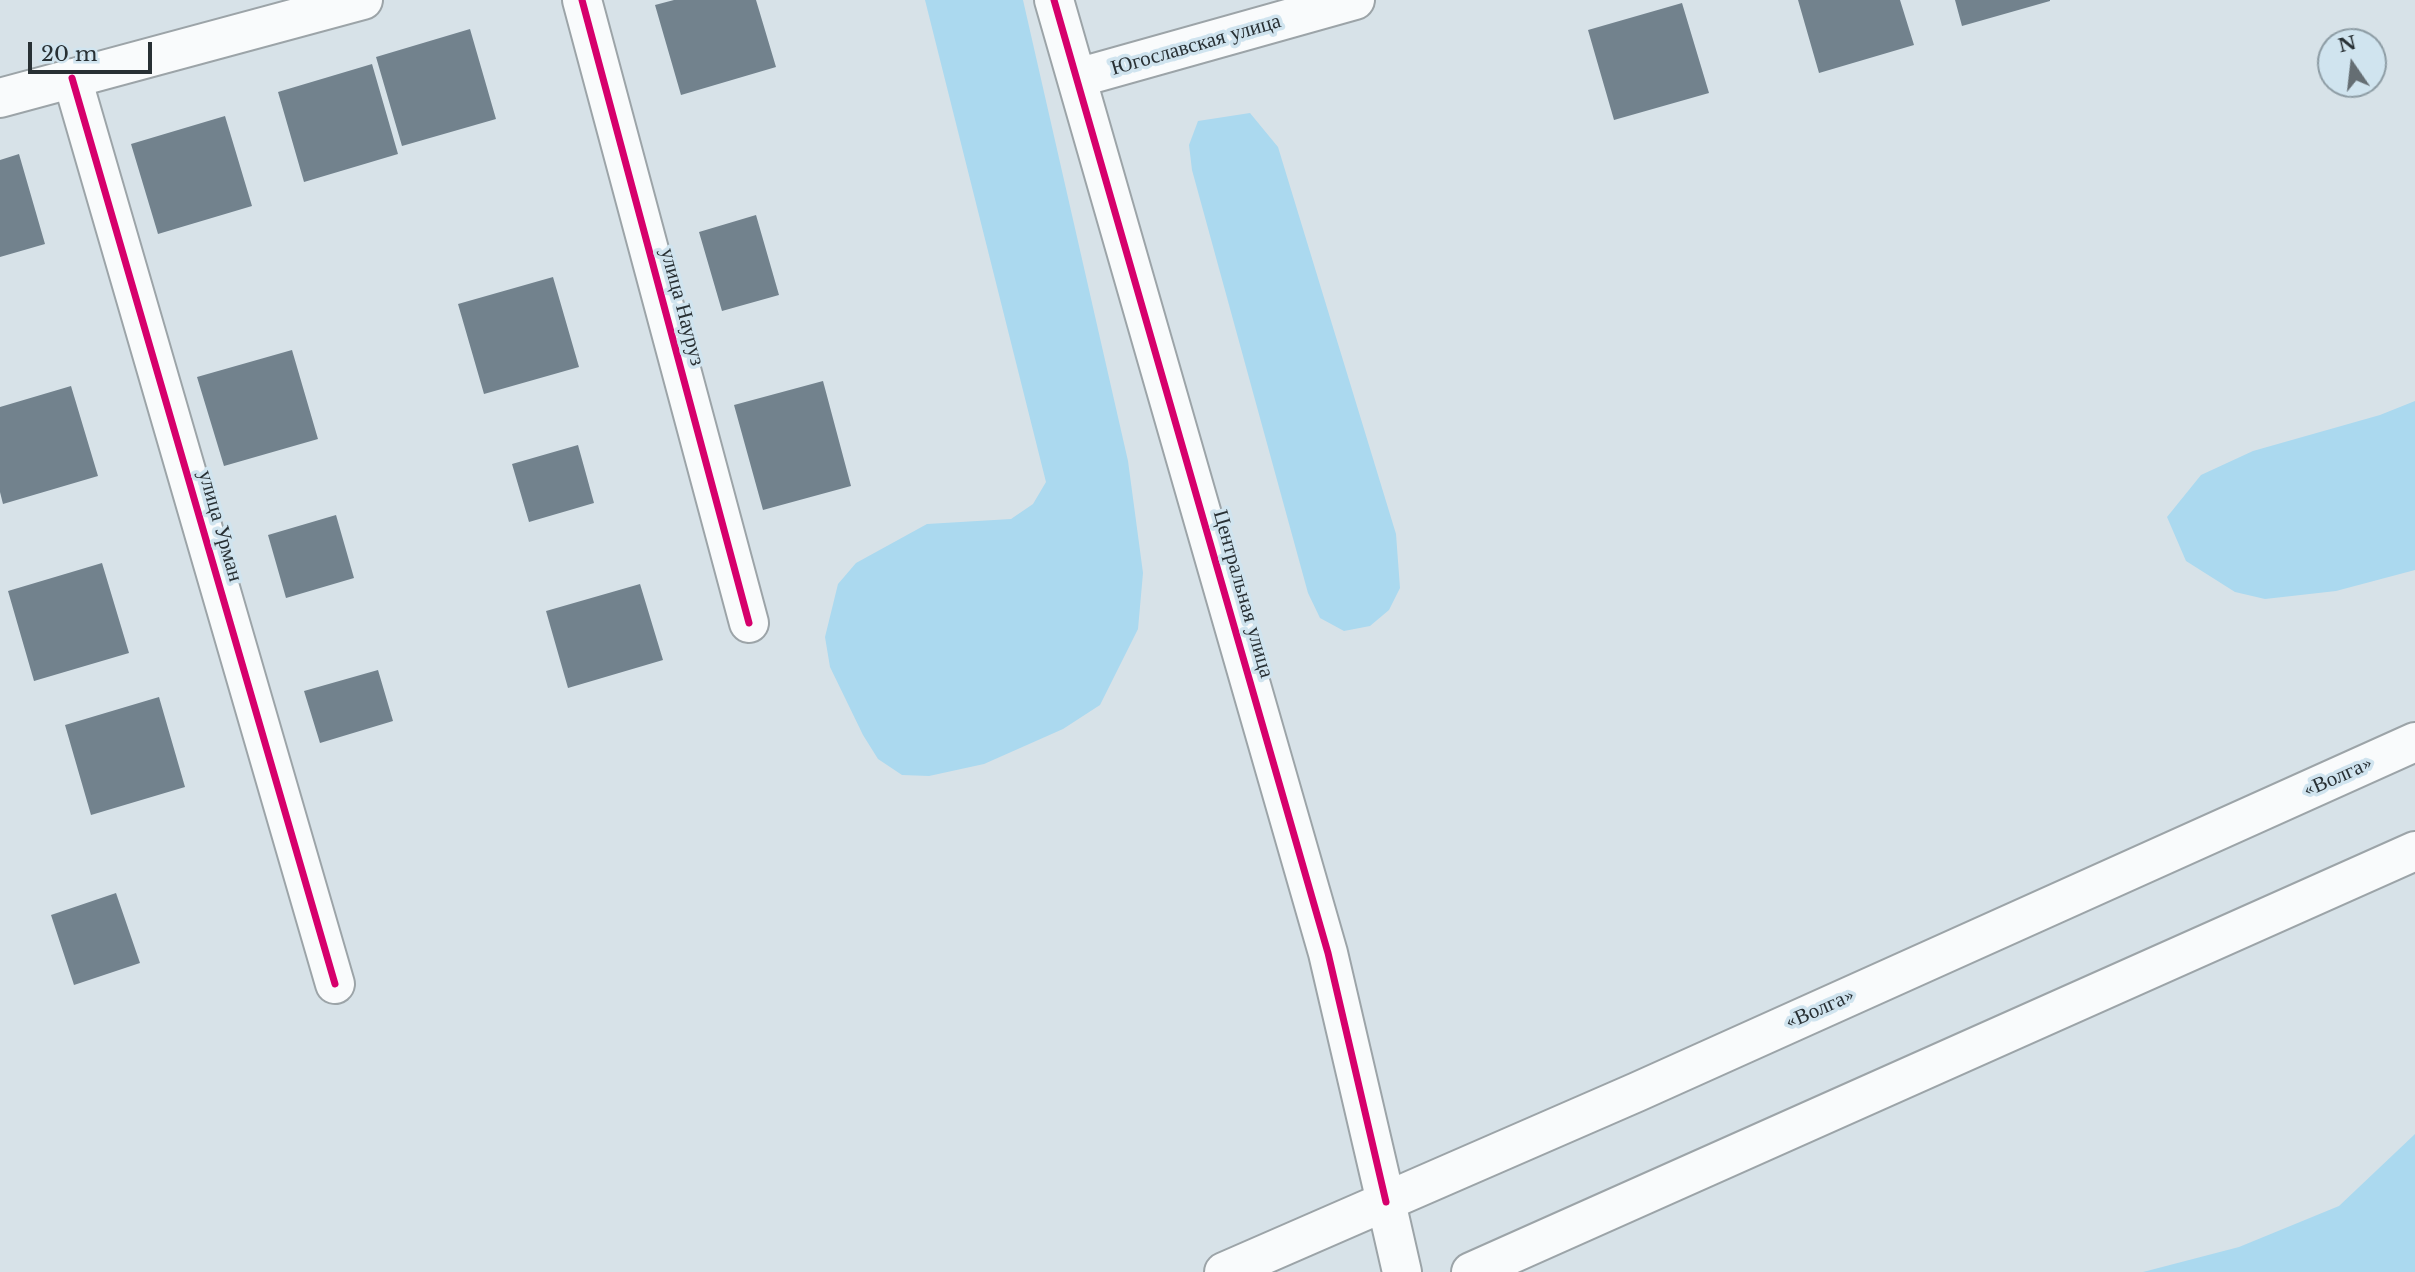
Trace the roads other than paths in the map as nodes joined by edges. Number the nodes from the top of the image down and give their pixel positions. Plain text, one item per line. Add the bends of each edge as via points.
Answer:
1 (363, 0) edge
2 (582, 0) edge
3 (1054, 0) edge
4 (1355, 0) edge
5 (72, 78) junction
6 (1077, 78) junction
7 (0, 97) edge
8 (749, 623) dead end
9 (2415, 742) edge
10 (2415, 851) edge
11 (335, 984) dead end
12 (1386, 1202) junction
13 (1224, 1272) edge
14 (1402, 1272) edge
15 (1471, 1272) edge

1 - 5 main road
2 - 8 main road, улица Науруз
3 - 6 main road, Центральная улица
4 - 6 main road, Югославская улица
5 - 7 main road
5 - 11 main road, улица Урман
6 - 12 main road, Центральная улица via 1328,953
9 - 12 main road, «Волга»
10 - 15 main road
12 - 13 main road, «Волга»
12 - 14 main road, Центральная улица

